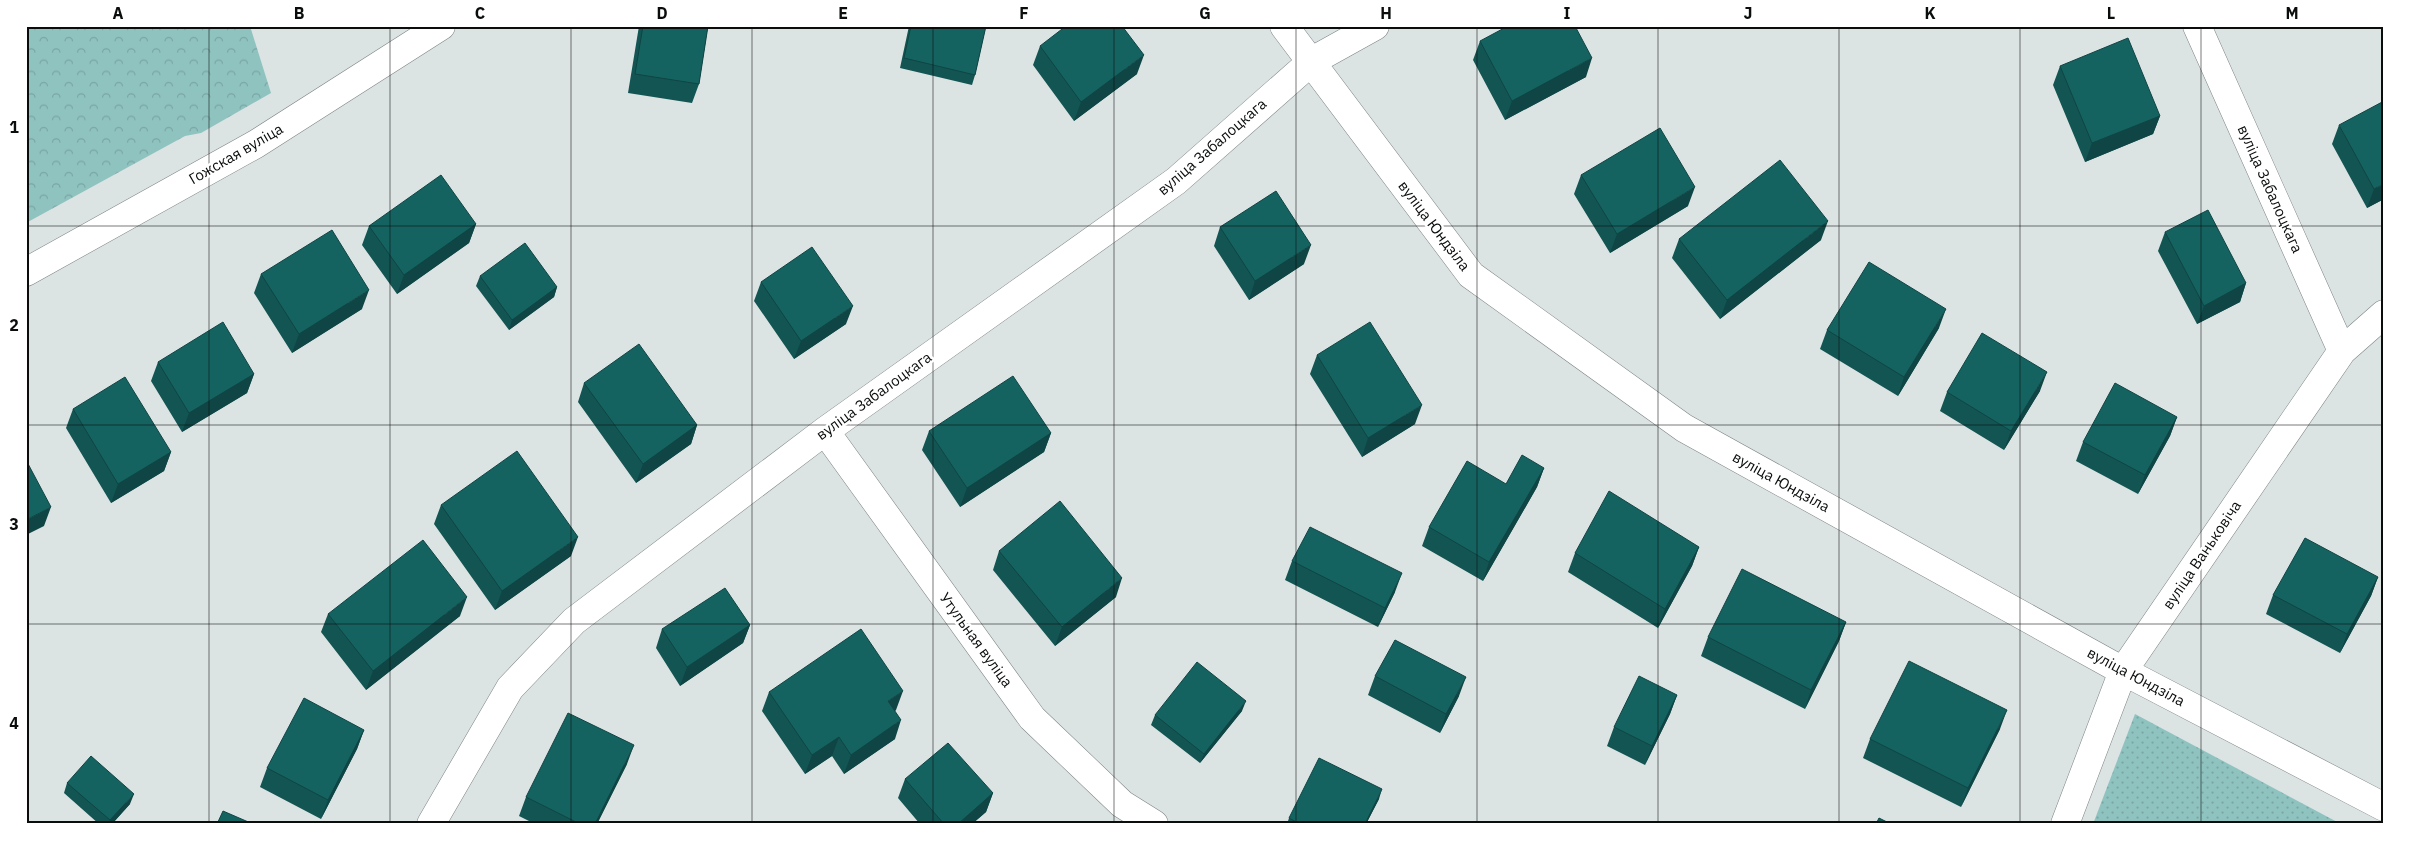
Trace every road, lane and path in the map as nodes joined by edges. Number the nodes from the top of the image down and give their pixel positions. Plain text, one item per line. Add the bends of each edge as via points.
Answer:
1 (441, 26) edge
2 (1284, 26) edge
3 (1375, 26) edge
4 (2197, 26) edge
5 (1312, 60) junction
6 (26, 272) edge
7 (2384, 314) edge
8 (2342, 351) junction
9 (825, 431) junction
10 (2123, 671) junction
11 (2384, 807) edge
12 (431, 824) edge
13 (1154, 824) edge
14 (2065, 824) edge

1 - 6 street, Гожская вуліца via 256,144
2 - 5 street, вуліца Юндзіла
3 - 5 street, вуліца Забалоцкага
4 - 8 street, вуліца Забалоцкага
5 - 9 street, вуліца Забалоцкага via 1176,181
5 - 10 street, вуліца Юндзіла via 1471,275 1684,428
7 - 8 street, вуліца Ваньковіча
8 - 10 street, вуліца Ваньковіча
9 - 12 street, вуліца Забалоцкага via 574,621 510,688
9 - 13 street, Утульная вуліца via 1032,718 1122,804
10 - 11 street, вуліца Юндзіла
10 - 14 street, вуліца Ваньковіча

